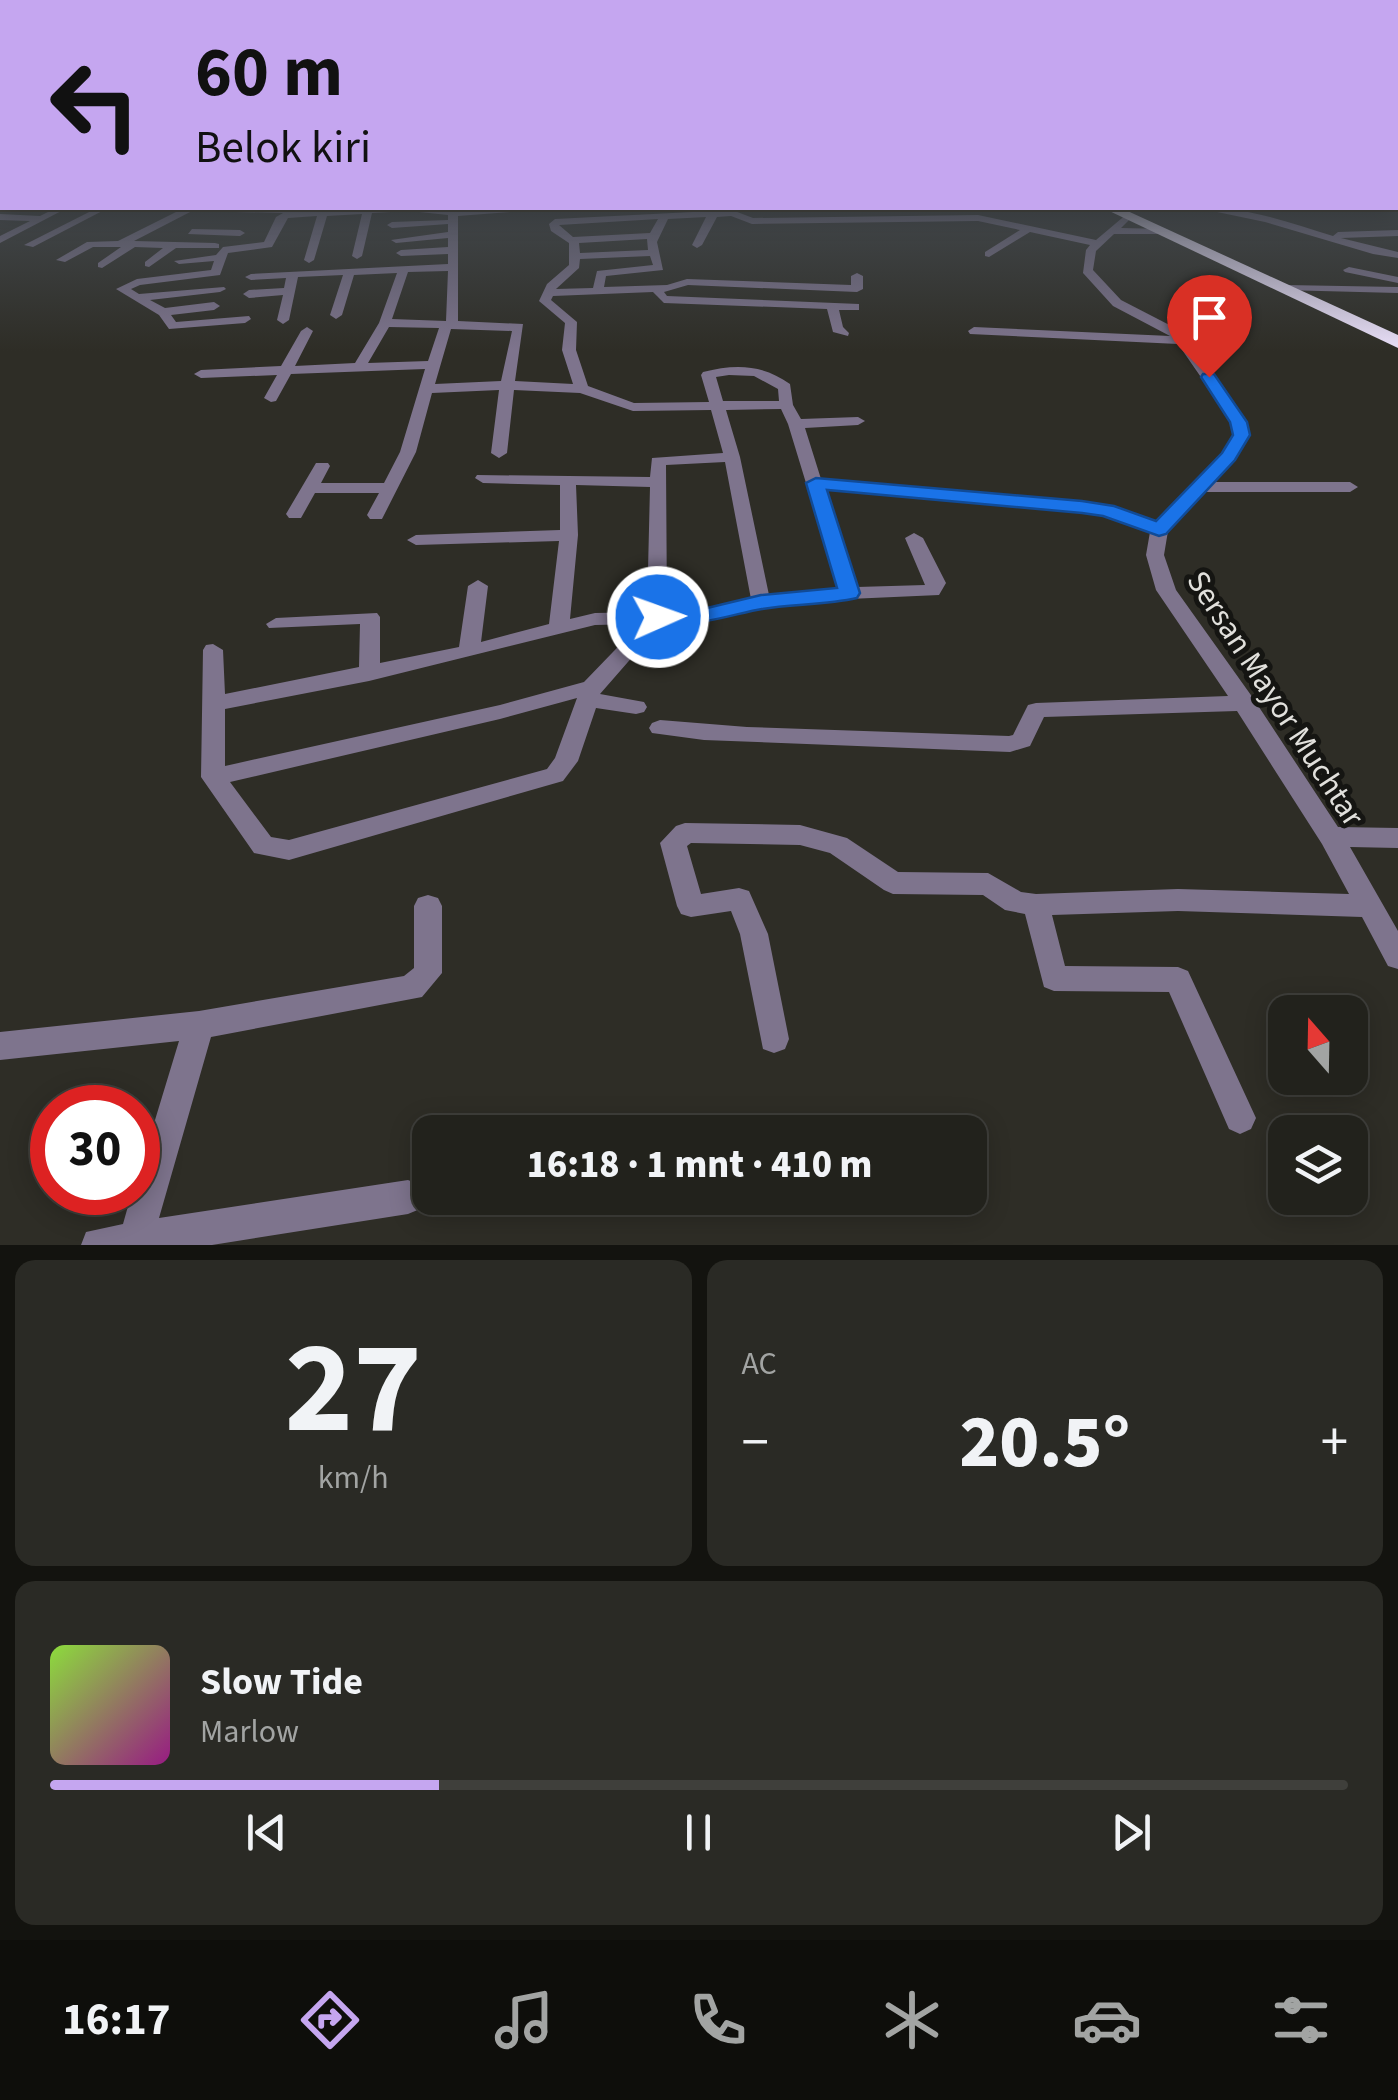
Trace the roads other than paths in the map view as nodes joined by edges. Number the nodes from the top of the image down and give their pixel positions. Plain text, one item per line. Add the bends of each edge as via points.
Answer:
1 (49, 235) edge
2 (141, 235) edge
3 (273, 235) edge
4 (316, 235) edge
5 (362, 235) edge
6 (563, 235) edge
7 (702, 235) edge
8 (1018, 235) edge
9 (1086, 235) edge
10 (1123, 235) edge
11 (1172, 235) edge
12 (1323, 235) edge
13 (1341, 235) edge
14 (453, 236) joint
15 (652, 236) joint
16 (1326, 236) junction
17 (1104, 237) junction
18 (396, 240) dead end
19 (571, 240) junction
20 (120, 244) junction
21 (133, 244) junction
22 (29, 245) dead end
23 (268, 245) junction
24 (697, 245) dead end
25 (174, 246) junction
26 (454, 250) junction
27 (218, 252) junction
28 (652, 253) junction
29 (401, 254) dead end
30 (989, 254) dead end
31 (1398, 255) edge
32 (357, 256) dead end
33 (576, 256) junction
34 (61, 260) dead end
35 (309, 260) dead end
36 (179, 261) dead end
37 (261, 262) dead end
38 (150, 264) dead end
39 (102, 265) dead end
40 (454, 267) junction
41 (404, 269) junction
42 (724, 269) dead end
43 (1349, 270) dead end
44 (350, 271) junction
45 (293, 274) junction
46 (857, 276) dead end
47 (250, 277) dead end
48 (1398, 280) edge
49 (716, 283) junction
50 (656, 288) junction
51 (1286, 288) junction
52 (220, 289) dead end
53 (1398, 290) edge
54 (288, 291) junction
55 (598, 291) junction
56 (249, 294) dead end
57 (546, 294) junction
58 (141, 297) junction
59 (214, 306) dead end
60 (832, 306) junction
61 (855, 307) dead end
62 (163, 312) junction
63 (336, 314) dead end
64 (245, 318) dead end
65 (283, 320) dead end
66 (385, 323) junction
67 (452, 323) junction
68 (1150, 330) junction
69 (307, 331) dead end
70 (974, 331) dead end
71 (843, 333) dead end
72 (1398, 342) edge
73 (432, 365) junction
74 (359, 368) junction
75 (285, 371) junction
76 (201, 374) dead end
77 (507, 385) junction
78 (428, 389) junction
79 (582, 389) junction
80 (271, 398) dead end
81 (786, 405) junction
82 (717, 408) junction
83 (858, 421) dead end
84 (796, 424) junction
85 (499, 454) dead end
86 (732, 457) junction
87 (322, 466) dead end
88 (483, 478) dead end
89 (568, 482) junction
90 (657, 482) junction
91 (816, 483) junction
92 (1350, 487) dead end
93 (306, 488) junction
94 (388, 488) junction
95 (1197, 488) junction
96 (296, 514) dead end
97 (376, 515) dead end
98 (1159, 530) junction
99 (569, 535) junction
100 (914, 538) dead end
101 (416, 540) dead end
102 (478, 586) dead end
103 (850, 593) junction
104 (761, 602) junction
105 (658, 617) junction
106 (276, 624) dead end
107 (559, 629) junction
108 (213, 650) dead end
109 (469, 652) junction
110 (369, 674) junction
111 (590, 693) junction
112 (1245, 702) junction
113 (214, 704) junction
114 (626, 705) dead end
115 (660, 728) dead end
116 (213, 776) junction
117 (1332, 838) junction
118 (1398, 838) edge
119 (1036, 905) junction
120 (428, 906) dead end
121 (1366, 906) junction
122 (1398, 957) edge
123 (199, 1024) junction
124 (774, 1039) dead end
125 (0, 1046) edge
126 (1240, 1118) dead end
127 (408, 1197) dead end
128 (134, 1242) edge
129 (99, 1245) edge

1 - 22 street
2 - 20 street
3 - 23 street
4 - 35 street
5 - 32 street
6 - 19 street
7 - 24 street
8 - 30 street
9 - 17 street
10 - 17 street
11 - 51 highway
12 - 16 street
13 - 16 street
14 - 18 street
14 - 26 street
15 - 19 street
15 - 28 street
16 - 31 street
17 - 68 street via 1086,260 1087,270
19 - 33 street
20 - 21 street
20 - 34 street via 91,244
21 - 25 street
21 - 39 street
23 - 27 street
23 - 37 street
25 - 27 street
25 - 38 street
26 - 29 street
26 - 40 street
27 - 36 street
27 - 58 street via 216,273 122,289
28 - 33 street
28 - 55 street via 659,268 601,273
33 - 57 street via 576,266
40 - 41 street
40 - 67 street
41 - 44 street
41 - 66 street
42 - 49 street
43 - 48 street
44 - 45 street
44 - 63 street
45 - 47 street
45 - 54 street
46 - 49 street via 857,288 774,279
49 - 50 street
50 - 55 street
50 - 60 street via 664,299 795,310
51 - 53 street
51 - 72 highway
52 - 58 street
54 - 56 street
54 - 65 street
55 - 57 street
57 - 79 street via 549,306 571,322 569,350
58 - 62 street
59 - 62 street
60 - 61 street
60 - 71 street
62 - 64 street via 173,326
66 - 67 street
66 - 74 street
67 - 73 street
67 - 77 street via 519,327
68 - 70 street via 1017,336
68 - 95 street via 1180,340 1238,422 1241,435 1229,456
69 - 75 street
73 - 74 street
73 - 78 street
74 - 75 street
75 - 76 street
75 - 80 street
77 - 78 street
77 - 79 street
77 - 85 street
78 - 94 street via 408,452
79 - 82 street via 624,406
81 - 82 street
81 - 82 street via 785,386 764,372 708,375
81 - 84 street
82 - 86 street
83 - 84 street
84 - 91 street
86 - 90 street via 660,460
86 - 104 street
87 - 93 street
88 - 89 street
89 - 90 street
89 - 99 street
90 - 105 street
91 - 98 street via 1107,510
91 - 103 street
92 - 95 street
93 - 94 street
93 - 96 street
94 - 97 street
95 - 98 street
98 - 112 street, Sersan Mayor Muchtar via 1155,555 1166,590
99 - 101 street
99 - 107 street
100 - 103 street via 936,583 932,591
102 - 109 street
103 - 104 street
104 - 105 street via 729,612
105 - 107 street via 604,617
105 - 111 street
106 - 110 street via 370,618
107 - 109 street
108 - 113 street
109 - 110 street
110 - 113 street
111 - 114 street
111 - 116 street
111 - 116 street via 566,762 555,775 289,850 263,846
112 - 115 street via 1036,710 1022,740 1010,744
112 - 117 street, Sersan Mayor Muchtar
113 - 116 street
117 - 118 street
117 - 121 street, Sersan Mayor Muchtar
119 - 121 street via 1178,900
119 - 124 street via 1016,902 988,884 892,883 838,846 800,835 707,831 678,837 674,843 691,906 739,899 754,934
119 - 126 street via 1054,978 1178,980
120 - 123 street via 428,972 412,988
121 - 122 street, Sersan Mayor Muchtar
123 - 125 street
123 - 128 street
127 - 128 street
128 - 129 street

